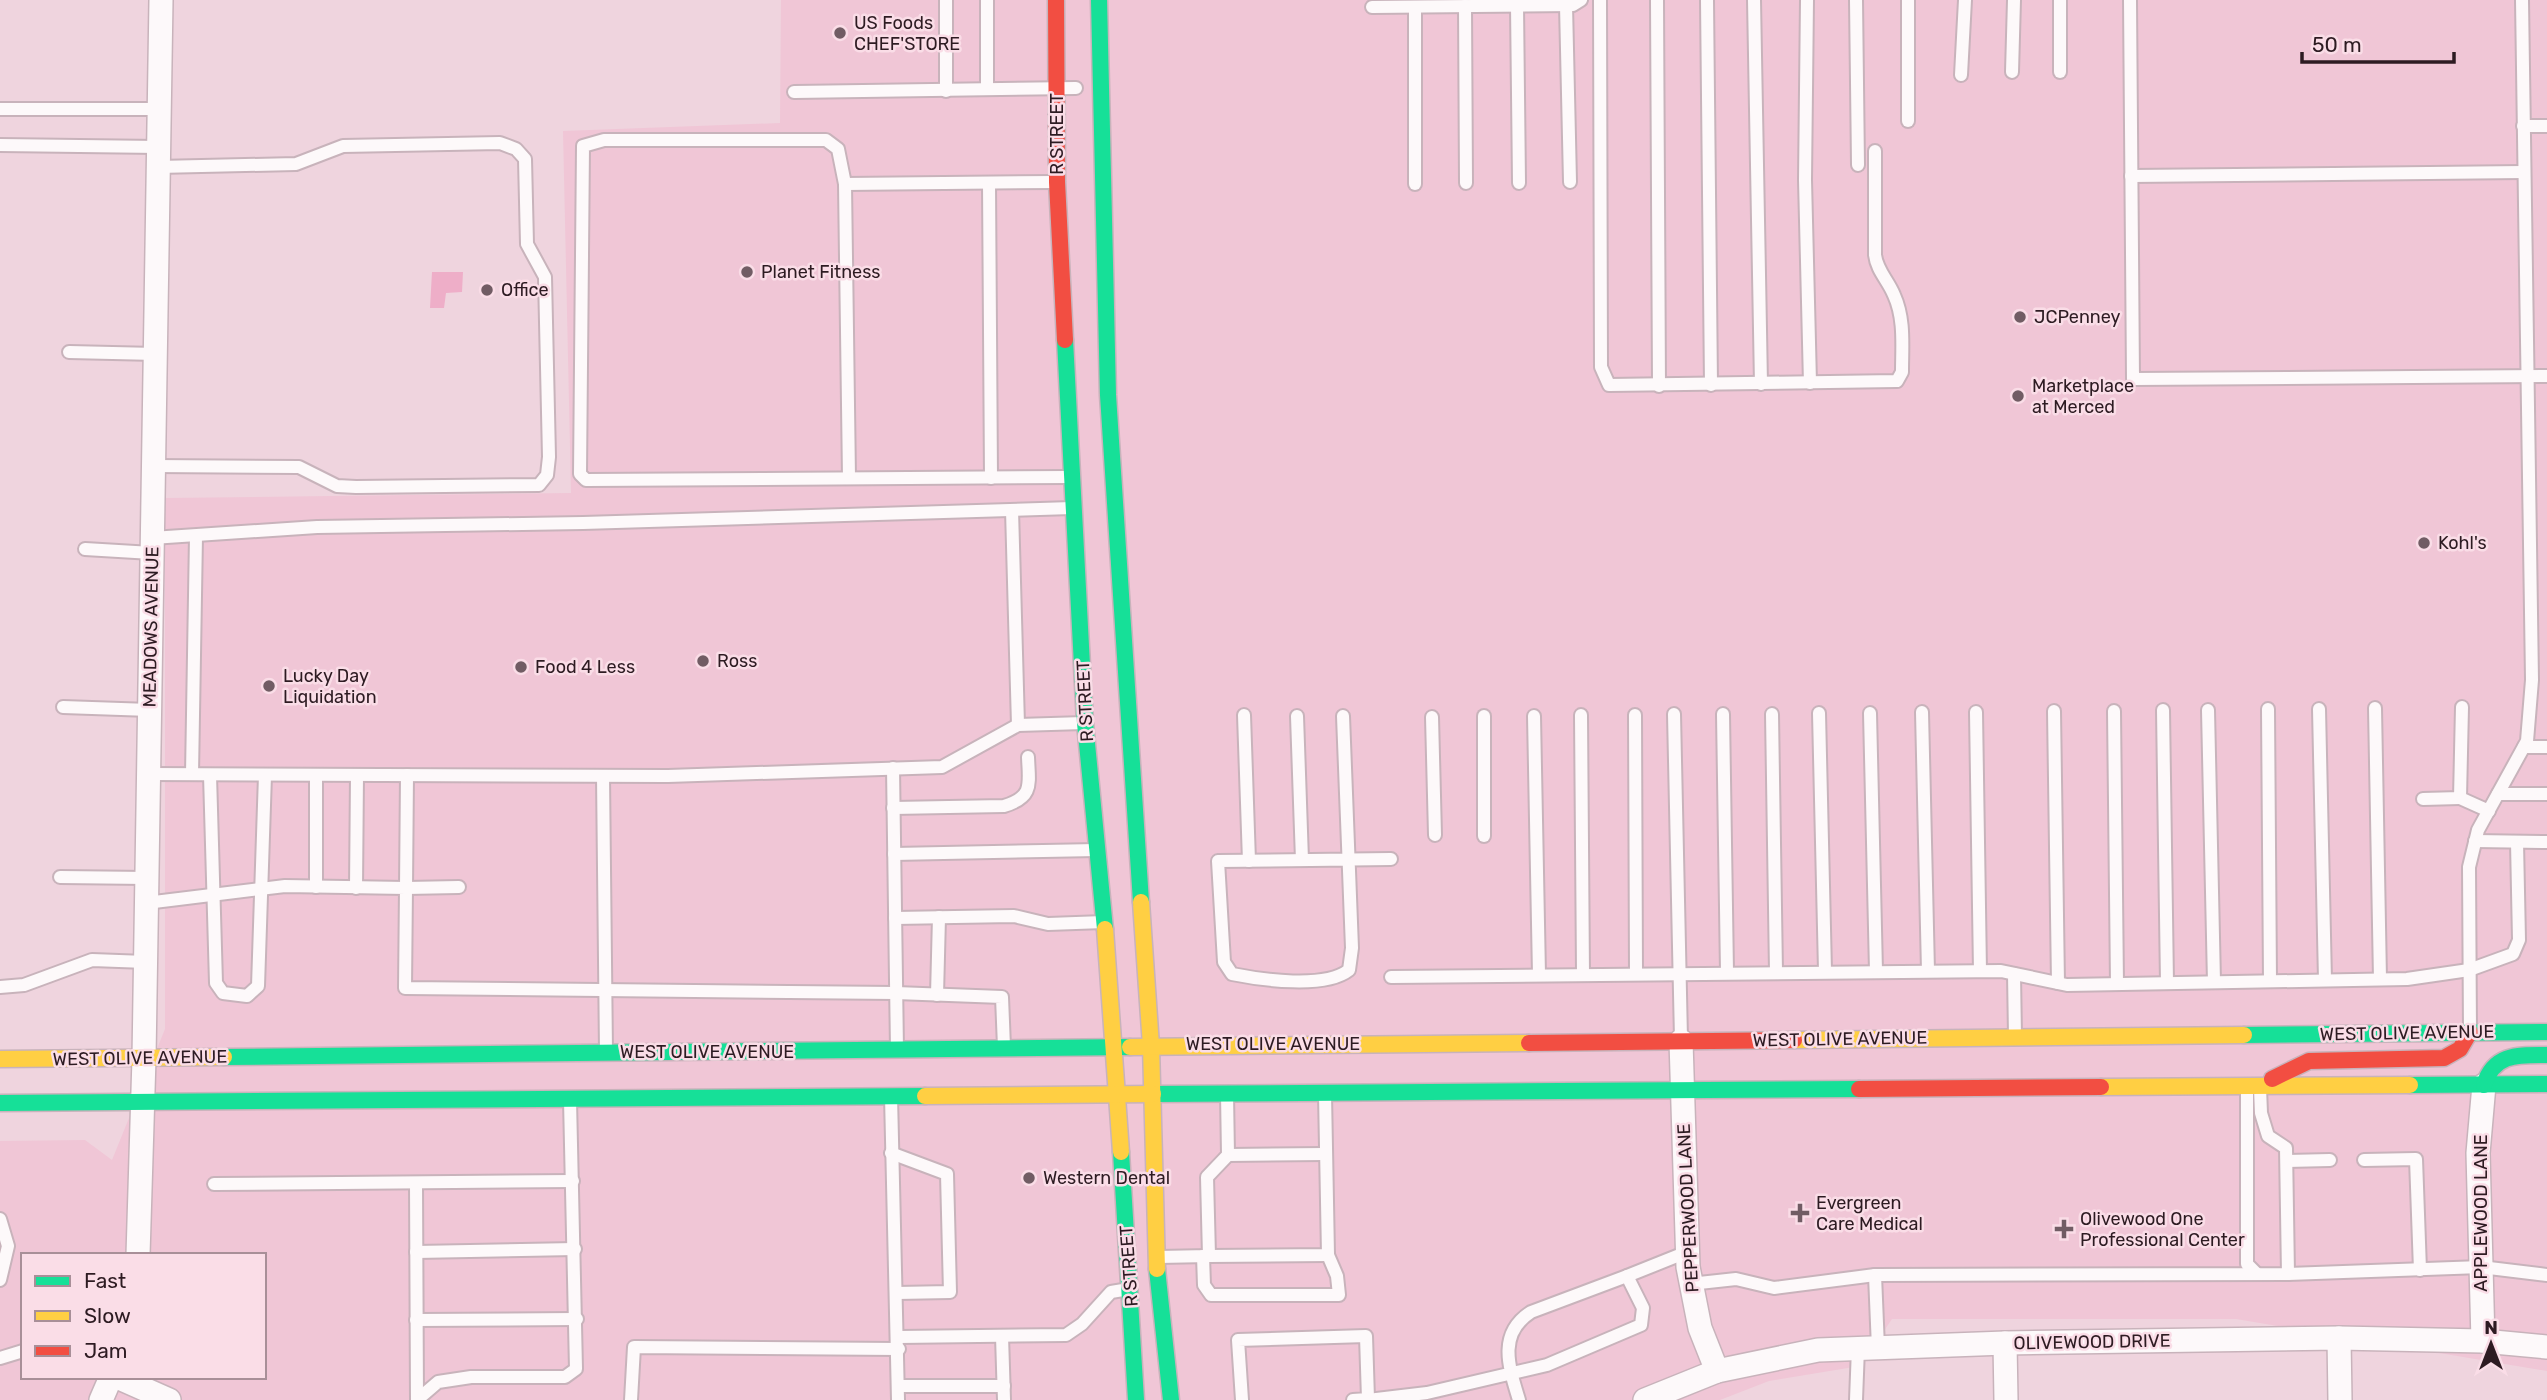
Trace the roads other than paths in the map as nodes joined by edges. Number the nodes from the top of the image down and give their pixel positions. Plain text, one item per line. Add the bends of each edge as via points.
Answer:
1 (161, 0) edge
2 (946, 0) edge
3 (987, 0) edge
4 (1057, 0) edge
5 (1099, 0) edge
6 (1581, 0) edge
7 (1600, 0) edge
8 (1657, 0) edge
9 (1707, 0) edge
10 (1754, 0) edge
11 (1807, 0) edge
12 (1856, 0) edge
13 (1908, 0) edge
14 (1965, 0) edge
15 (2014, 0) edge
16 (2060, 0) edge
17 (2130, 0) edge
18 (2522, 0) edge
19 (1517, 5) junction
20 (1566, 5) junction
21 (1465, 6) junction
22 (1372, 7) dead end
23 (1415, 7) junction
24 (1074, 28) dead end
25 (2012, 72) dead end
26 (2060, 72) dead end
27 (1961, 75) dead end
28 (1057, 88) junction
29 (1076, 88) dead end
30 (987, 89) junction
31 (946, 91) junction
32 (794, 92) dead end
33 (159, 108) junction
34 (0, 109) edge
35 (1908, 121) dead end
36 (2523, 126) junction
37 (2547, 126) edge
38 (0, 145) edge
39 (1875, 151) dead end
40 (159, 157) junction
41 (1858, 166) dead end
42 (1087, 170) dead end
43 (2524, 172) junction
44 (2131, 176) junction
45 (1102, 181) junction
46 (1057, 182) junction
47 (1570, 182) dead end
48 (989, 183) junction
49 (1466, 183) dead end
50 (1519, 183) dead end
51 (845, 184) junction
52 (1415, 184) dead end
53 (1073, 203) dead end
54 (69, 352) dead end
55 (156, 354) junction
56 (1090, 354) dead end
57 (2547, 376) edge
58 (2527, 377) junction
59 (1810, 383) junction
60 (1761, 384) junction
61 (1711, 385) junction
62 (1659, 386) junction
63 (1108, 395) junction
64 (154, 466) junction
65 (1073, 477) junction
66 (849, 478) junction
67 (991, 478) junction
68 (1075, 508) junction
69 (1012, 510) junction
70 (1076, 535) junction
71 (196, 537) junction
72 (152, 545) junction
73 (85, 549) dead end
74 (1098, 657) dead end
75 (63, 707) dead end
76 (2462, 707) dead end
77 (2375, 708) dead end
78 (2268, 709) dead end
79 (2319, 709) dead end
80 (150, 710) junction
81 (1108, 710) dead end
82 (2114, 710) dead end
83 (2163, 710) dead end
84 (2208, 710) dead end
85 (2054, 711) dead end
86 (1922, 712) dead end
87 (1976, 712) dead end
88 (1819, 713) dead end
89 (1870, 713) dead end
90 (1674, 714) dead end
91 (1723, 714) dead end
92 (1772, 714) dead end
93 (1130, 715) junction
94 (1244, 715) dead end
95 (1581, 715) dead end
96 (1635, 715) dead end
97 (1297, 716) dead end
98 (1343, 716) dead end
99 (1484, 716) dead end
100 (1534, 716) dead end
101 (1433, 717) dead end
102 (1085, 723) junction
103 (1018, 725) junction
104 (1103, 736) dead end
105 (2524, 747) junction
106 (2547, 747) edge
107 (1028, 757) dead end
108 (892, 768) junction
109 (149, 774) junction
110 (192, 774) junction
111 (210, 775) junction
112 (265, 775) junction
113 (316, 775) junction
114 (357, 775) junction
115 (407, 775) junction
116 (603, 776) junction
117 (1116, 794) dead end
118 (2498, 794) junction
119 (2547, 794) edge
120 (2460, 798) junction
121 (2423, 799) dead end
122 (893, 807) junction
123 (2489, 811) junction
124 (1435, 835) dead end
125 (1137, 836) junction
126 (1484, 836) dead end
127 (2475, 841) junction
128 (2517, 842) junction
129 (2547, 842) edge
130 (1097, 850) junction
131 (894, 854) junction
132 (1350, 859) junction
133 (1391, 859) dead end
134 (1302, 860) junction
135 (1249, 861) junction
136 (60, 877) dead end
137 (147, 878) junction
138 (316, 887) junction
139 (458, 887) dead end
140 (356, 888) junction
141 (406, 888) junction
142 (261, 891) junction
143 (214, 896) junction
144 (146, 904) junction
145 (939, 917) junction
146 (895, 918) junction
147 (1104, 922) junction
148 (146, 962) junction
149 (2469, 970) junction
150 (1825, 971) junction
151 (1876, 971) junction
152 (1928, 971) junction
153 (1980, 971) junction
154 (1681, 972) junction
155 (1727, 972) junction
156 (1776, 972) junction
157 (1636, 973) junction
158 (1583, 974) junction
159 (2014, 974) junction
160 (1539, 975) junction
161 (1391, 977) dead end
162 (2380, 979) junction
163 (2325, 980) junction
164 (2270, 981) junction
165 (2214, 982) junction
166 (2058, 983) junction
167 (2167, 983) junction
168 (2117, 984) junction
169 (0, 987) edge
170 (603, 990) junction
171 (896, 993) junction
172 (937, 995) junction
173 (2470, 1032) junction
174 (2547, 1032) edge
175 (2015, 1037) junction
176 (1681, 1041) junction
177 (1151, 1046) junction
178 (1115, 1047) junction
179 (1004, 1049) junction
180 (897, 1050) junction
181 (606, 1052) junction
182 (2547, 1055) edge
183 (144, 1058) junction
184 (0, 1059) edge
185 (2547, 1084) edge
186 (2253, 1085) junction
187 (2484, 1085) junction
188 (1682, 1091) junction
189 (1325, 1093) junction
190 (1227, 1094) junction
191 (1118, 1095) junction
192 (1150, 1095) junction
193 (891, 1096) junction
194 (570, 1098) junction
195 (142, 1101) junction
196 (0, 1103) edge
197 (891, 1153) junction
198 (1325, 1154) junction
199 (1228, 1155) junction
200 (2330, 1160) dead end
201 (2364, 1160) dead end
202 (2287, 1161) junction
203 (573, 1181) junction
204 (416, 1183) junction
205 (214, 1184) dead end
206 (0, 1219) edge
207 (575, 1249) junction
208 (416, 1252) junction
209 (1687, 1252) junction
210 (138, 1253) edge
211 (1328, 1255) junction
212 (1206, 1256) junction
213 (1158, 1257) junction
214 (2481, 1267) junction
215 (2420, 1270) junction
216 (2288, 1274) junction
217 (1875, 1275) junction
218 (2257, 1275) junction
219 (1627, 1276) junction
220 (2547, 1276) edge
221 (0, 1280) edge
222 (1690, 1284) junction
223 (1131, 1289) junction
224 (897, 1293) junction
225 (577, 1319) junction
226 (416, 1320) junction
227 (1002, 1336) junction
228 (2339, 1338) junction
229 (2483, 1341) junction
230 (899, 1343) junction
231 (2005, 1343) junction
232 (2547, 1347) edge
233 (1868, 1348) junction
234 (21, 1352) edge
235 (1134, 1355) junction
236 (0, 1359) edge
237 (1717, 1371) junction
238 (1511, 1374) junction
239 (110, 1379) edge
240 (122, 1379) edge
241 (898, 1386) junction
242 (1004, 1386) junction
243 (101, 1400) edge
244 (169, 1400) edge
245 (417, 1400) edge
246 (631, 1400) edge
247 (898, 1400) edge
248 (1004, 1400) edge
249 (1136, 1400) edge
250 (1150, 1400) edge
251 (1171, 1400) edge
252 (1242, 1400) edge
253 (1353, 1400) edge
254 (1368, 1400) edge
255 (1519, 1400) edge
256 (1645, 1400) edge
257 (1856, 1400) edge
258 (2006, 1400) edge
259 (2340, 1400) edge

1 - 33 street, MEADOWS AVENUE
2 - 31 lane
3 - 30 lane
4 - 24 main road
4 - 28 main road, R STREET
5 - 45 main road, R STREET
6 - 20 lane
7 - 62 lane via 1602,376 1609,385
8 - 62 lane
9 - 61 lane
10 - 60 lane
11 - 59 lane
12 - 41 lane
13 - 35 lane
14 - 27 lane
15 - 25 lane
16 - 26 lane
17 - 44 lane
18 - 36 lane
19 - 20 lane
19 - 21 lane
19 - 50 lane
20 - 47 lane
21 - 23 lane
21 - 49 lane
22 - 23 lane
23 - 52 lane
28 - 29 lane
28 - 30 lane
28 - 46 main road, R STREET
30 - 31 lane
31 - 32 lane
33 - 34 lane
33 - 40 street, MEADOWS AVENUE
36 - 37 lane
36 - 43 lane
38 - 40 lane
39 - 59 lane via 1876,267 1894,292 1900,310 1902,372 1897,381 1890,382
40 - 55 street, MEADOWS AVENUE
40 - 64 lane via 296,164 344,146 500,143 516,149 525,159 527,244 545,277 550,457 547,475 539,485 356,487 337,486 299,467
42 - 45 main road via 1089,176
43 - 44 lane
43 - 58 lane
44 - 58 lane via 2133,379
45 - 63 main road, R STREET
46 - 48 lane
46 - 53 main road
46 - 65 main road, R STREET
48 - 51 lane
48 - 67 lane
51 - 66 lane
51 - 66 lane via 838,149 826,139 604,140 583,146 580,474 586,480
54 - 55 lane
55 - 64 street, MEADOWS AVENUE
56 - 63 main road via 1093,373
57 - 58 lane
58 - 105 lane via 2532,680 2530,727
59 - 60 lane
60 - 61 lane
61 - 62 lane
63 - 93 main road, R STREET
64 - 72 street, MEADOWS AVENUE
65 - 67 lane
65 - 68 main road, R STREET
66 - 67 lane
68 - 69 lane
68 - 70 main road, R STREET
69 - 71 lane via 317,527
69 - 103 lane
70 - 74 main road via 1091,560
70 - 102 main road, R STREET
71 - 72 lane
71 - 110 lane
72 - 73 lane
72 - 80 street, MEADOWS AVENUE
75 - 80 lane
76 - 120 lane
77 - 162 lane
78 - 164 lane
79 - 163 lane
80 - 109 street, MEADOWS AVENUE
81 - 93 main road
82 - 168 lane
83 - 167 lane
84 - 165 lane
85 - 166 lane
86 - 152 lane
87 - 153 lane
88 - 150 lane
89 - 151 lane
90 - 154 lane
91 - 155 lane
92 - 156 lane
93 - 125 main road, R STREET
94 - 135 lane
95 - 158 lane
96 - 157 lane
97 - 134 lane
98 - 132 lane
99 - 126 lane
100 - 160 lane
101 - 124 lane
102 - 103 lane
102 - 104 main road
102 - 130 main road, R STREET
103 - 108 lane via 942,767
105 - 106 lane
105 - 118 lane
107 - 122 lane via 1029,790 1020,802
108 - 116 lane
108 - 122 lane
109 - 110 lane
109 - 137 street, MEADOWS AVENUE
110 - 111 lane
111 - 112 lane
111 - 143 lane
112 - 113 lane
112 - 142 lane
113 - 114 lane
113 - 138 lane
114 - 115 lane
114 - 140 lane
115 - 116 lane
115 - 141 lane
116 - 170 lane
117 - 125 main road via 1122,816
118 - 119 lane
118 - 123 lane
120 - 121 lane
120 - 123 lane
122 - 131 lane
123 - 127 lane
125 - 177 main road, R STREET
127 - 128 lane
127 - 149 lane via 2468,881
128 - 129 lane
128 - 149 lane via 2519,940 2513,954
130 - 131 lane
130 - 147 main road, R STREET
131 - 146 lane
132 - 133 lane
132 - 134 lane
132 - 135 lane via 1349,970 1338,978 1264,981 1232,974 1224,962 1218,861
134 - 135 lane
136 - 137 lane
137 - 144 street, MEADOWS AVENUE
138 - 140 lane
138 - 142 lane
139 - 141 lane
140 - 141 lane
141 - 170 lane via 405,988
142 - 143 lane
142 - 143 lane via 258,986 247,996 223,993 216,983
143 - 144 lane
144 - 148 street, MEADOWS AVENUE
145 - 146 lane
145 - 147 lane via 1014,916 1048,924
145 - 172 lane
146 - 171 lane
147 - 178 main road, R STREET
148 - 169 lane via 92,960 24,985
148 - 183 street, MEADOWS AVENUE
149 - 162 lane
149 - 173 lane
150 - 151 lane
150 - 156 lane
151 - 152 lane
152 - 153 lane
153 - 159 lane
154 - 155 lane
154 - 157 lane
154 - 176 lane
155 - 156 lane
157 - 158 lane
158 - 160 lane
159 - 166 lane
159 - 175 lane
160 - 161 lane
162 - 163 lane
163 - 164 lane
164 - 165 lane
165 - 167 lane
166 - 168 lane
167 - 168 lane
170 - 171 lane
170 - 181 lane
171 - 172 lane
171 - 180 lane
172 - 179 lane via 1002,997
173 - 174 main road, WEST OLIVE AVENUE
173 - 175 main road, WEST OLIVE AVENUE
173 - 186 main road via 2460,1049 2444,1058 2309,1061
175 - 176 main road, WEST OLIVE AVENUE
176 - 177 main road, WEST OLIVE AVENUE
176 - 188 street, PEPPERWOOD LANE
177 - 178 main road, WEST OLIVE AVENUE
177 - 192 main road, R STREET
178 - 179 main road, WEST OLIVE AVENUE
178 - 191 main road, R STREET
179 - 180 main road, WEST OLIVE AVENUE
180 - 181 main road, WEST OLIVE AVENUE
181 - 183 main road, WEST OLIVE AVENUE
182 - 187 main road via 2494,1061
183 - 184 main road, WEST OLIVE AVENUE
183 - 195 street, MEADOWS AVENUE
185 - 187 main road
186 - 187 main road
186 - 188 main road
186 - 202 lane via 2268,1136 2287,1148
186 - 218 lane via 2247,1264
187 - 214 street, APPLEWOOD LANE via 2479,1153
188 - 189 main road
188 - 209 street, PEPPERWOOD LANE
189 - 190 main road
189 - 198 lane
190 - 192 main road
190 - 199 lane
191 - 192 main road
191 - 193 main road
191 - 223 main road, R STREET
192 - 213 main road, R STREET
193 - 194 main road
193 - 197 lane
194 - 195 main road
194 - 203 lane
195 - 196 main road
195 - 210 street, MEADOWS AVENUE
197 - 224 lane
197 - 224 lane via 947,1174 950,1292
198 - 199 lane
198 - 211 lane
199 - 212 lane via 1207,1177
200 - 202 lane
201 - 215 lane via 2416,1159
202 - 216 lane
203 - 204 lane
203 - 207 lane
204 - 205 lane
204 - 208 lane
206 - 221 lane via 8,1245
207 - 208 lane
207 - 225 lane
208 - 226 lane
209 - 219 lane
209 - 222 street, PEPPERWOOD LANE
211 - 212 lane
211 - 212 lane via 1339,1295 1212,1295 1205,1285
212 - 213 lane
213 - 251 main road, R STREET via 1161,1338
214 - 215 lane
214 - 220 lane
214 - 229 street, APPLEWOOD LANE
215 - 216 lane
216 - 218 lane
217 - 218 lane
217 - 222 lane via 1774,1288 1736,1279
217 - 233 lane
219 - 238 lane via 1518,1321 1505,1352
219 - 238 lane via 1643,1308 1641,1325 1546,1365
222 - 237 street, PEPPERWOOD LANE
223 - 227 lane via 1111,1292 1066,1335
223 - 235 main road, R STREET
224 - 230 lane
225 - 226 lane
225 - 245 lane via 576,1369 565,1377 471,1377 438,1382
226 - 245 lane
227 - 230 lane
227 - 242 lane
228 - 229 street, OLIVEWOOD DRIVE
228 - 231 street, OLIVEWOOD DRIVE
228 - 259 street
229 - 232 street, OLIVEWOOD DRIVE
230 - 241 lane
230 - 246 lane via 634,1347
231 - 233 street, OLIVEWOOD DRIVE
231 - 258 street
233 - 237 street, OLIVEWOOD DRIVE via 1818,1350
233 - 257 lane
234 - 236 lane
235 - 249 main road, R STREET
235 - 250 main road via 1146,1377
237 - 256 street, OLIVEWOOD DRIVE
238 - 254 lane via 1427,1393
238 - 255 lane
239 - 243 street
240 - 244 street
241 - 242 lane
241 - 247 lane
242 - 248 lane
252 - 254 lane via 1238,1340 1366,1336
253 - 254 lane

